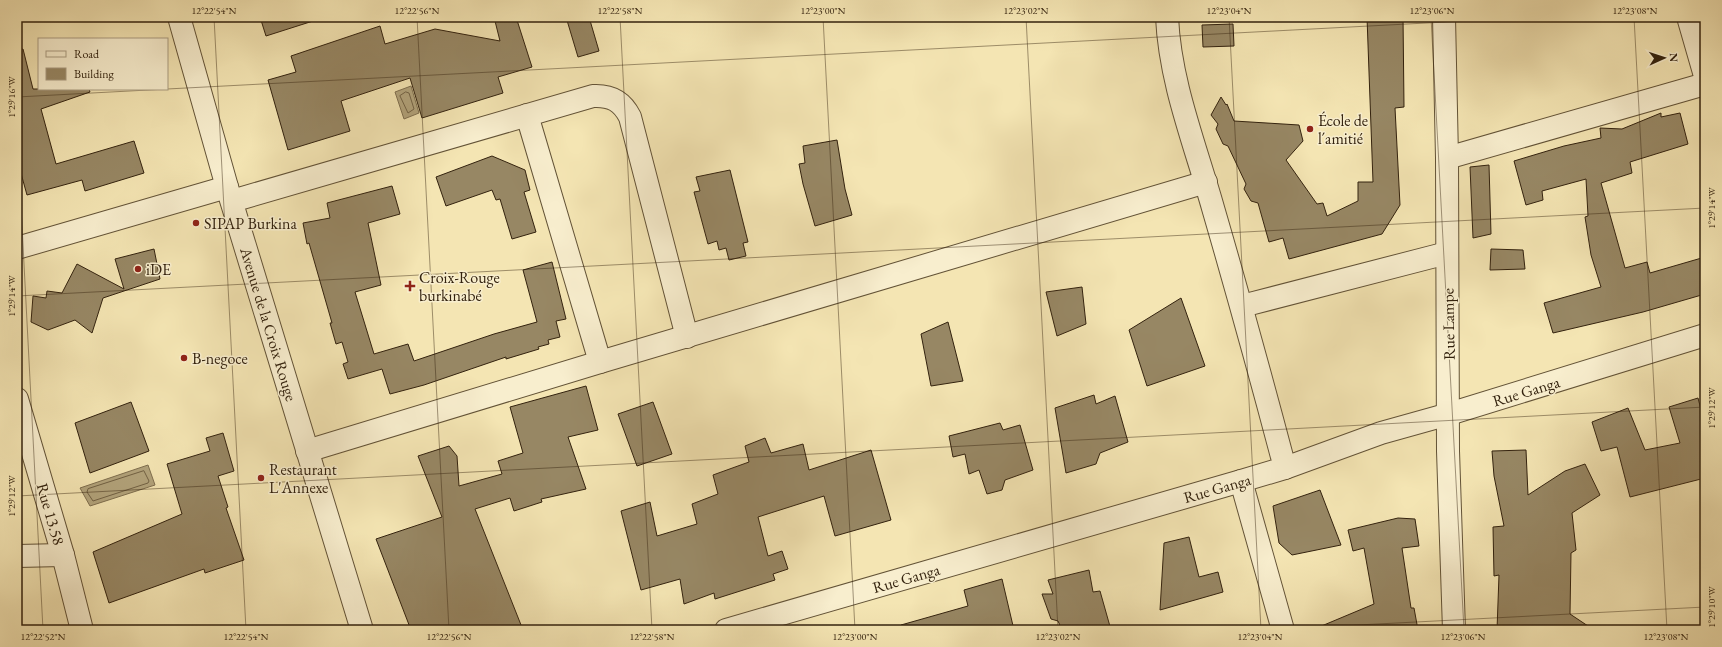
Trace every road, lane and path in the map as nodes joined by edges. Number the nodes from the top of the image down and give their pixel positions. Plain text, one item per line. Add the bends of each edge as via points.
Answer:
1 (179, 17) edge
2 (1167, 17) edge
3 (1444, 17) edge
4 (1688, 17) edge
5 (1703, 64) edge
6 (1705, 84) edge
7 (527, 115) junction
8 (1447, 158) junction
9 (1206, 182) junction
10 (230, 194) junction
11 (17, 248) edge
12 (1447, 253) junction
13 (1242, 306) junction
14 (1705, 335) edge
15 (688, 337) junction
16 (600, 362) junction
17 (17, 399) edge
18 (1449, 414) junction
19 (307, 451) junction
20 (1285, 468) junction
21 (1241, 481) junction
22 (63, 555) junction
23 (17, 556) edge
24 (82, 630) edge
25 (362, 630) edge
26 (726, 630) edge
27 (1283, 630) edge
28 (1454, 630) edge

1 - 10 street, Avenue de la Croix Rouge
2 - 9 street via 1169,46 1181,107
3 - 8 street, Rue Lampe
4 - 5 street
6 - 8 street
7 - 10 street
7 - 15 street via 593,96 611,97 626,109
7 - 16 street
8 - 12 street, Rue Lampe
9 - 13 street
9 - 15 street
10 - 11 street
10 - 19 street, Avenue de la Croix Rouge
12 - 13 street
12 - 18 street, Rue Lampe
13 - 20 street
14 - 18 street, Rue Ganga
15 - 16 street
16 - 19 street
17 - 22 street, Rue 13.58
18 - 20 street, Rue Ganga via 1381,434
18 - 28 street, Rue Lampe
19 - 25 street, Avenue de la Croix Rouge
20 - 21 street, Rue Ganga
21 - 26 street, Rue Ganga
21 - 27 street
22 - 23 street
22 - 24 street, Rue 13.58

